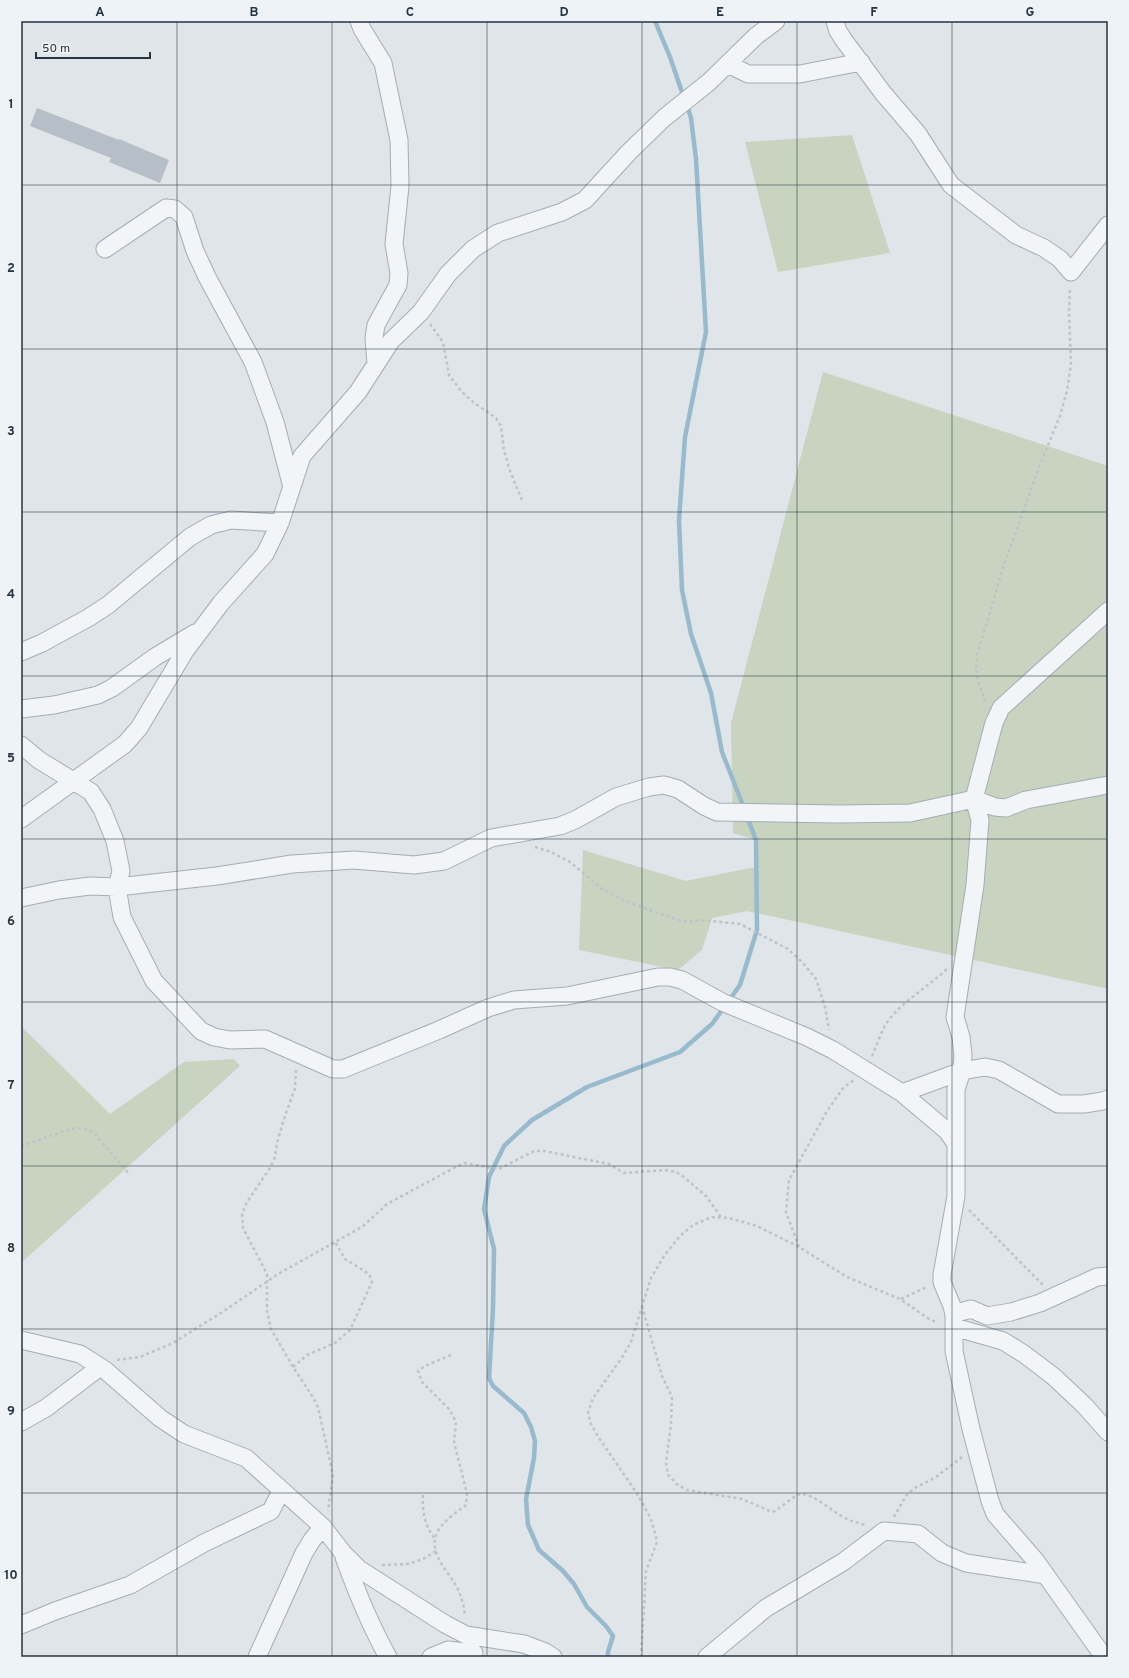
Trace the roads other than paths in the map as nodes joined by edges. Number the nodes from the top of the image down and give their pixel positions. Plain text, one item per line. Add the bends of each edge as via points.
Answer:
1 (359, 21) edge
2 (776, 21) edge
3 (835, 21) edge
4 (861, 62) junction
5 (728, 64) junction
6 (1108, 225) edge
7 (105, 249) dead end
8 (376, 364) junction
9 (292, 487) junction
10 (280, 523) junction
11 (1108, 611) edge
12 (201, 630) junction
13 (21, 652) edge
14 (21, 709) edge
15 (21, 745) edge
16 (74, 782) junction
17 (1108, 785) edge
18 (974, 799) junction
19 (21, 819) edge
20 (116, 886) junction
21 (21, 898) edge
22 (962, 1071) junction
23 (902, 1093) junction
24 (1108, 1099) edge
25 (956, 1144) junction
26 (1108, 1276) edge
27 (954, 1321) junction
28 (21, 1340) edge
29 (106, 1363) junction
30 (21, 1422) edge
31 (1108, 1432) edge
32 (281, 1491) junction
33 (323, 1527) junction
34 (343, 1553) junction
35 (1046, 1575) junction
36 (21, 1625) edge
37 (466, 1635) junction
38 (475, 1655) edge
39 (257, 1657) edge
40 (388, 1657) edge
41 (431, 1657) edge
42 (553, 1657) edge
43 (707, 1657) edge
44 (1104, 1657) edge

1 - 8 street via 383,63 399,140 400,186 394,244 399,273 398,285 376,325
2 - 5 street via 756,36
3 - 4 street via 838,31
4 - 5 street via 800,74 748,74
4 - 6 street via 918,134 950,185 1016,235 1060,259 1071,272
5 - 8 street via 644,137 585,200 562,212 498,233 473,249 448,274 421,312 391,341
7 - 9 street via 166,208 175,209 184,217 207,277 253,362 275,422
8 - 9 street via 358,392 302,456
9 - 10 street
10 - 12 street via 265,554 221,603
10 - 13 street via 231,520 211,525 190,537 103,608
11 - 18 street via 1001,708 994,723
12 - 14 street via 98,695
12 - 16 street via 185,651 139,728 125,744
15 - 16 street
16 - 19 street
16 - 20 street via 91,792 105,815 115,841 121,871
17 - 18 street via 1026,800 1006,808 995,807
18 - 20 street via 910,813 717,812 678,789 664,785 616,797 560,826 492,838 444,860 414,865 354,860 292,864 217,876
18 - 22 street via 980,820 975,885 954,1016 961,1037
20 - 21 street via 90,886
20 - 23 street via 122,917 154,981 201,1031 230,1040 265,1039 333,1069 343,1069 488,1008 514,1000 567,996 658,977 670,977 682,980 722,1002 807,1037 833,1050
22 - 23 street
22 - 24 street via 985,1066 999,1070 1058,1104 1084,1104
22 - 25 street via 956,1089
23 - 25 street via 947,1131
25 - 27 street via 956,1196 942,1275
26 - 27 street via 1097,1277 1011,1312 987,1316 971,1310 960,1312
27 - 31 street via 1002,1341 1024,1354 1053,1376
27 - 35 street via 954,1350 990,1501 995,1514
28 - 29 street
29 - 30 street via 46,1408
29 - 32 street via 160,1418 184,1434 246,1458
32 - 33 street
32 - 36 street via 271,1511 204,1543 130,1585
33 - 34 street
33 - 39 street via 304,1553
34 - 37 street via 359,1569
34 - 40 street via 358,1599
35 - 43 street via 966,1563 942,1553 918,1534 884,1531 843,1562 766,1608
35 - 44 street
37 - 38 street
37 - 42 street via 524,1644
38 - 41 street via 448,1650

